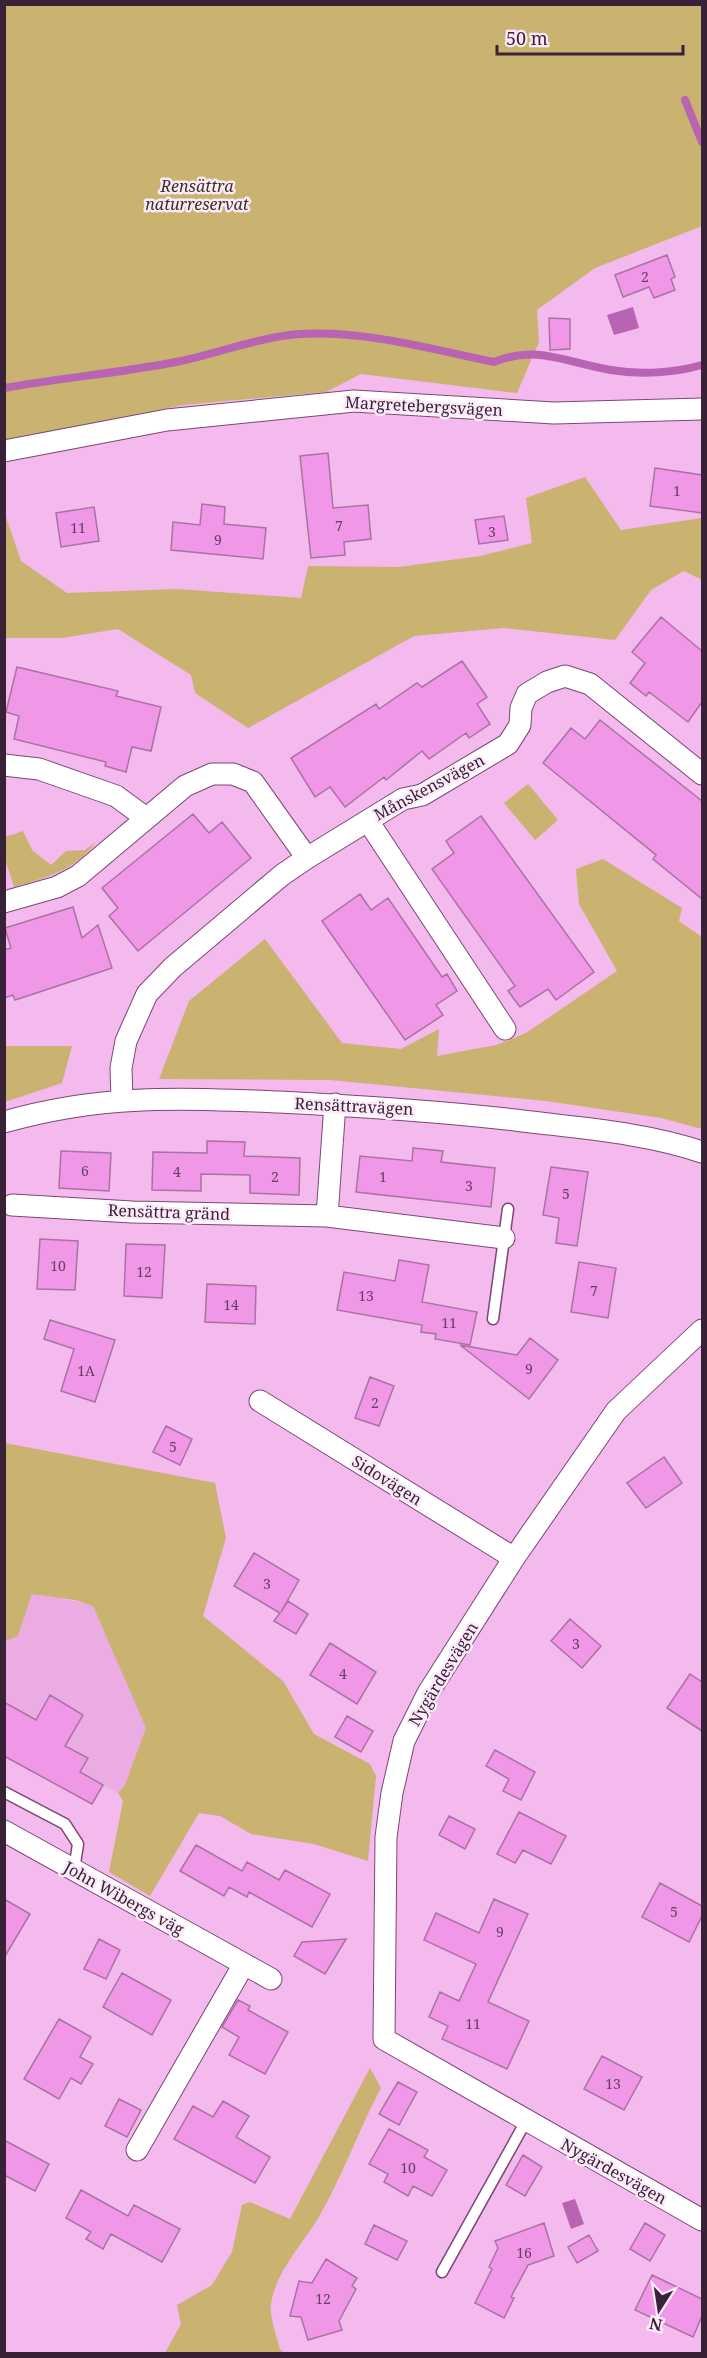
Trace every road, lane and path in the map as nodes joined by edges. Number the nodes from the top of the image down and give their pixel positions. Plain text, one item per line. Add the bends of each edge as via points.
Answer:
1 (702, 409) edge
2 (4, 450) edge
3 (4, 765) edge
4 (702, 774) edge
5 (146, 818) junction
6 (368, 820) junction
7 (307, 858) junction
8 (4, 902) edge
9 (505, 1029) dead end
10 (122, 1100) junction
11 (335, 1104) junction
12 (4, 1122) edge
13 (702, 1152) edge
14 (12, 1205) dead end
15 (508, 1209) dead end
16 (327, 1216) junction
17 (504, 1238) junction
18 (493, 1319) dead end
19 (702, 1330) edge
20 (260, 1401) dead end
21 (514, 1558) junction
22 (4, 1792) edge
23 (4, 1831) edge
24 (74, 1870) junction
25 (244, 1964) junction
26 (271, 1978) dead end
27 (526, 2121) junction
28 (137, 2150) dead end
29 (702, 2220) edge
30 (442, 2272) dead end

1 - 2 street, Margretebergsvägen via 555,413 354,401 167,420
3 - 5 street via 39,769 116,796
4 - 6 street, Månskensvägen via 590,684 557,677 527,694 520,725 508,744 422,795 403,799
5 - 7 street via 185,786 212,774 233,774 253,782
5 - 8 street via 78,876 57,887
6 - 7 street, Månskensvägen
6 - 9 street, Månskensvägen
7 - 10 street, Månskensvägen via 173,967 147,994 126,1041 121,1068
10 - 11 street, Rensättravägen via 164,1097
10 - 12 street, Rensättravägen via 75,1105
11 - 13 street, Rensättravägen via 455,1113 612,1132
11 - 16 street
14 - 16 street, Rensättra gränd
15 - 17 lane
16 - 17 street, Rensättra gränd
17 - 18 lane
19 - 21 street, Nygärdesvägen via 616,1411
20 - 21 street, Sidovägen
21 - 27 street, Nygärdesvägen via 428,1693 404,1741 386,1837 384,2039
22 - 24 lane via 65,1824 78,1844
23 - 24 street, John Wibergs väg
24 - 25 street, John Wibergs väg
25 - 26 street, John Wibergs väg
25 - 28 street
27 - 29 street, Nygärdesvägen
27 - 30 lane

